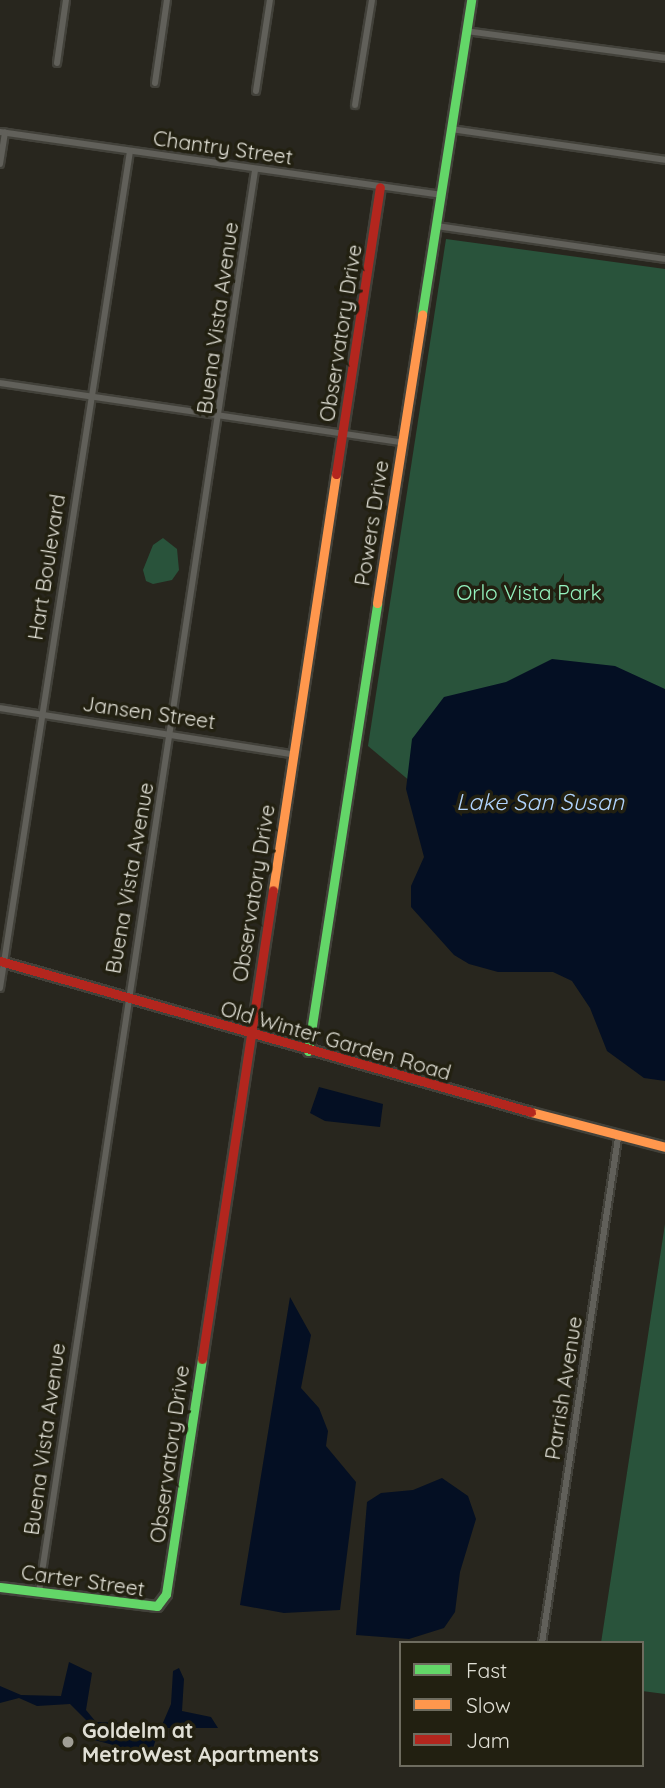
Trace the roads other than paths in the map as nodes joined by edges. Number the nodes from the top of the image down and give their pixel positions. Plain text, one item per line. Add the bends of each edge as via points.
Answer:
1 (66, 0) edge
2 (167, 0) edge
3 (270, 0) edge
4 (372, 0) edge
5 (471, 0) edge
6 (466, 31) junction
7 (665, 58) edge
8 (57, 63) dead end
9 (155, 83) dead end
10 (256, 91) dead end
11 (355, 105) dead end
12 (451, 130) junction
13 (2, 132) edge
14 (130, 151) junction
15 (665, 160) edge
16 (0, 164) edge
17 (255, 170) junction
18 (380, 187) junction
19 (441, 195) junction
20 (436, 226) junction
21 (665, 259) edge
22 (0, 383) edge
23 (90, 395) junction
24 (221, 413) junction
25 (342, 433) junction
26 (401, 442) junction
27 (0, 708) edge
28 (42, 714) junction
29 (171, 732) junction
30 (292, 754) junction
31 (2, 962) edge
32 (0, 988) edge
33 (126, 997) junction
34 (248, 1034) junction
35 (308, 1051) junction
36 (618, 1138) junction
37 (665, 1147) edge
38 (0, 1587) edge
39 (39, 1592) junction
40 (161, 1603) joint
41 (542, 1641) edge

1 - 8 street
2 - 9 street
3 - 10 street
4 - 11 street
5 - 6 street, Powers Drive
6 - 7 street
6 - 12 street, Powers Drive
12 - 15 street
12 - 19 street, Powers Drive
13 - 14 street, Chantry Street
13 - 16 street
14 - 17 street, Chantry Street
14 - 23 street, Hart Boulevard
17 - 18 street, Chantry Street
17 - 24 street, Buena Vista Avenue
18 - 19 street, Chantry Street
18 - 25 street, Observatory Drive
19 - 20 street, Powers Drive
20 - 21 street
20 - 26 street, Powers Drive
22 - 23 street
23 - 24 street
23 - 28 street, Hart Boulevard
24 - 25 street
24 - 29 street, Buena Vista Avenue
25 - 26 street
25 - 30 street, Observatory Drive
26 - 35 street, Powers Drive
27 - 28 street, Jansen Street
28 - 29 street, Jansen Street
28 - 31 street, Hart Boulevard
29 - 30 street, Jansen Street
29 - 33 street, Buena Vista Avenue
30 - 34 street, Observatory Drive
31 - 32 street, Hart Boulevard
31 - 33 street, Old Winter Garden Road
33 - 34 street, Old Winter Garden Road
33 - 39 street, Buena Vista Avenue
34 - 35 street, Old Winter Garden Road
34 - 40 street, Observatory Drive via 169,1574
35 - 36 street, Old Winter Garden Road
36 - 37 street, Old Winter Garden Road
36 - 41 street, Parrish Avenue
38 - 39 street, Carter Street
39 - 40 street, Carter Street via 144,1607

